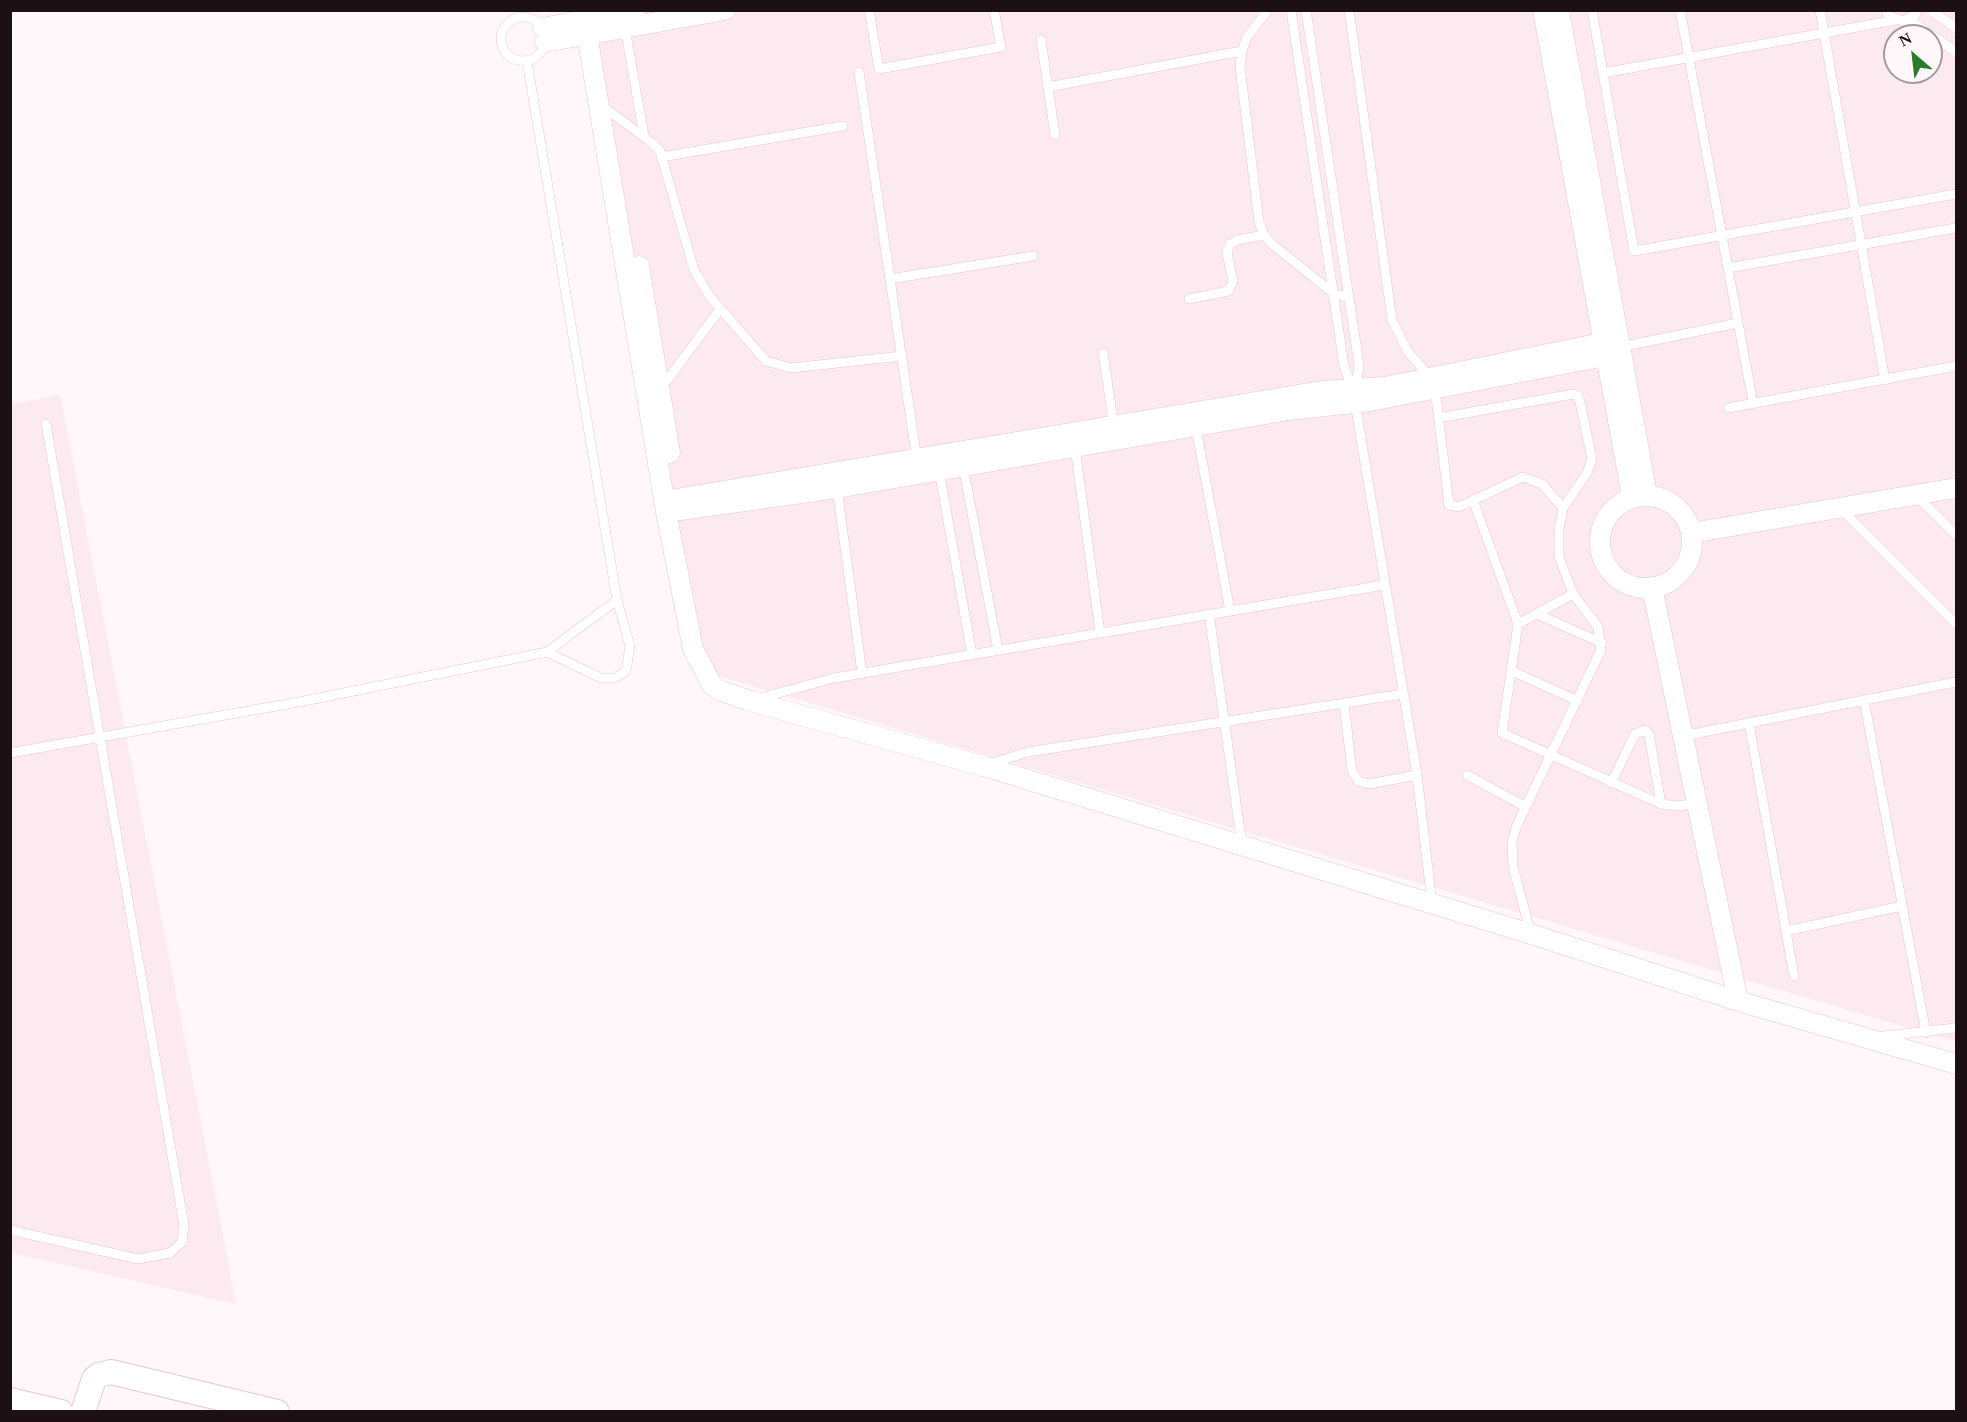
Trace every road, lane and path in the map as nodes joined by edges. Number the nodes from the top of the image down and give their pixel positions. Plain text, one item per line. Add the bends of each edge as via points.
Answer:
1 (635, 10) edge
2 (725, 10) edge
3 (869, 10) edge
4 (994, 10) edge
5 (1268, 10) edge
6 (1291, 10) edge
7 (1306, 10) edge
8 (1349, 10) edge
9 (1543, 10) edge
10 (1558, 10) edge
11 (1592, 10) edge
12 (1680, 10) edge
13 (1820, 10) edge
14 (1886, 10) edge
15 (1917, 10) edge
16 (1930, 10) edge
17 (518, 14) edge
18 (1909, 19) junction
19 (1896, 20) junction
20 (591, 21) edge
21 (625, 28) junction
22 (1956, 28) edge
23 (1825, 34) junction
24 (544, 35) junction
25 (1041, 40) dead end
26 (1242, 51) junction
27 (1956, 52) edge
28 (1689, 57) junction
29 (527, 61) junction
30 (859, 72) dead end
31 (1604, 73) junction
32 (1048, 87) junction
33 (606, 109) junction
34 (843, 126) dead end
35 (1055, 135) dead end
36 (644, 136) junction
37 (662, 157) junction
38 (1956, 194) edge
39 (1856, 212) junction
40 (1956, 228) edge
41 (1264, 235) junction
42 (1722, 236) junction
43 (1861, 245) junction
44 (1034, 256) dead end
45 (1728, 268) junction
46 (890, 279) junction
47 (1333, 293) junction
48 (1349, 298) junction
49 (1189, 299) dead end
50 (720, 309) junction
51 (1738, 323) junction
52 (1609, 349) junction
53 (1103, 353) dead end
54 (902, 357) junction
55 (1956, 366) edge
56 (1884, 380) junction
57 (1433, 383) junction
58 (660, 389) junction
59 (1355, 397) junction
60 (1753, 403) junction
61 (1728, 408) dead end
62 (1438, 418) junction
63 (1195, 420) junction
64 (46, 424) dead end
65 (1114, 428) junction
66 (1074, 441) junction
67 (928, 465) junction
68 (963, 466) junction
69 (836, 480) junction
70 (1956, 488) edge
71 (1916, 495) junction
72 (1640, 496) junction
73 (1473, 500) junction
74 (672, 506) junction
75 (1563, 508) junction
76 (1840, 508) junction
77 (1691, 533) junction
78 (1956, 535) edge
79 (1384, 585) junction
80 (1652, 587) junction
81 (1573, 594) junction
82 (617, 600) junction
83 (1230, 611) junction
84 (1209, 614) junction
85 (1537, 614) junction
86 (1518, 624) junction
87 (1956, 624) edge
88 (1100, 633) junction
89 (1602, 643) junction
90 (998, 650) junction
91 (547, 652) junction
92 (972, 655) junction
93 (1512, 671) junction
94 (862, 673) junction
95 (1956, 682) edge
96 (1403, 694) junction
97 (1864, 700) junction
98 (750, 701) junction
99 (1578, 701) junction
100 (1344, 704) junction
101 (1226, 722) junction
102 (1749, 723) junction
103 (1683, 736) junction
104 (100, 737) junction
105 (10, 753) edge
106 (1551, 756) junction
107 (983, 766) junction
108 (1417, 775) junction
109 (1467, 776) dead end
110 (1611, 783) junction
111 (1697, 803) junction
112 (1661, 804) junction
113 (1526, 807) junction
114 (1242, 845) junction
115 (1432, 903) junction
116 (1902, 906) junction
117 (1786, 931) junction
118 (1531, 934) junction
119 (1794, 976) dead end
120 (1738, 1001) junction
121 (1956, 1028) edge
122 (1926, 1033) junction
123 (1854, 1034) junction
124 (1956, 1064) edge
125 (10, 1230) edge
126 (10, 1400) edge
127 (61, 1412) edge
128 (83, 1412) edge
129 (277, 1412) edge

1 - 20 street
2 - 21 street
3 - 4 lane via 879,69 1001,47
5 - 26 lane via 1247,37
6 - 47 lane
7 - 48 lane
8 - 57 lane via 1392,320 1408,352
9 - 52 street
10 - 52 street
11 - 31 lane
12 - 28 lane
13 - 23 lane
14 - 19 lane
15 - 18 lane
16 - 22 lane
17 - 24 lane via 533,19
17 - 29 lane via 507,23 501,43 513,59
18 - 19 lane
18 - 27 lane
19 - 23 lane
20 - 21 street
20 - 24 street
20 - 33 street
21 - 36 lane
23 - 28 lane
23 - 39 lane
24 - 29 lane via 539,54
25 - 32 lane
26 - 32 lane
26 - 41 lane via 1240,67 1258,222
28 - 31 lane
28 - 42 lane
29 - 82 lane
30 - 46 lane
31 - 42 lane via 1634,251
32 - 35 lane
33 - 36 lane
33 - 58 street
33 - 74 street
34 - 37 lane
36 - 37 lane
37 - 50 lane via 688,256
38 - 39 lane
39 - 42 lane
39 - 43 lane
40 - 43 lane
41 - 47 lane
41 - 49 lane via 1230,244 1227,253 1233,282 1228,291
42 - 45 lane
43 - 45 lane
43 - 56 lane
44 - 46 lane
45 - 51 lane
46 - 54 lane
47 - 48 lane
47 - 59 lane via 1345,372
48 - 59 lane via 1359,365
50 - 54 lane via 759,355 782,368
50 - 58 lane
51 - 52 lane
51 - 60 lane
52 - 57 street
52 - 72 street
53 - 65 lane
54 - 67 lane
55 - 56 lane
56 - 60 lane
57 - 59 street
57 - 62 lane
58 - 74 street
59 - 63 street via 1300,409
59 - 79 lane
60 - 61 lane
62 - 73 lane via 1447,501 1455,508
62 - 75 lane via 1578,396 1592,459
63 - 65 street
63 - 66 street
63 - 83 lane
64 - 104 lane
65 - 66 street
66 - 67 street
66 - 68 street
66 - 88 lane
67 - 68 street
67 - 69 street
67 - 92 lane
68 - 90 lane
69 - 74 street
69 - 94 lane
70 - 71 street
71 - 76 street
71 - 78 lane
72 - 77 street via 1665,499 1680,510
72 - 80 street via 1621,502 1605,519 1600,552 1619,580 1641,588
73 - 75 lane via 1516,478 1530,477 1542,484
73 - 86 lane
74 - 98 street via 693,649 707,679 719,690
75 - 81 lane via 1559,557
76 - 77 street
76 - 87 lane
77 - 80 street via 1691,552 1683,569 1670,581
79 - 83 lane
79 - 96 lane
80 - 103 street
81 - 85 lane
81 - 89 lane via 1594,620
82 - 91 lane
82 - 91 lane via 630,646 626,670 615,678 601,678
83 - 84 lane
84 - 88 lane
84 - 101 lane
85 - 86 lane
85 - 89 lane
86 - 93 lane
88 - 90 lane
89 - 99 lane via 1600,657
90 - 92 lane
91 - 104 lane
92 - 94 lane
93 - 99 lane
93 - 106 lane via 1502,733
94 - 98 lane
95 - 97 lane
96 - 100 lane
96 - 108 lane
97 - 102 lane
97 - 116 lane
98 - 107 street
99 - 106 lane
100 - 101 lane
100 - 108 lane via 1352,771 1358,781 1370,784
101 - 107 lane via 1028,752
101 - 114 lane
102 - 103 lane
102 - 117 lane
103 - 111 street
104 - 105 lane
104 - 125 lane via 184,1225 182,1242 170,1254 138,1259
106 - 110 lane
106 - 113 lane
107 - 114 street
108 - 115 lane
109 - 113 lane
110 - 112 lane
110 - 112 lane via 1635,734 1645,730 1649,734
111 - 112 lane
111 - 120 street
113 - 118 lane via 1514,833 1511,858
114 - 115 street
115 - 118 street
116 - 117 lane
116 - 122 lane
117 - 119 lane
118 - 120 street
120 - 123 street
121 - 122 lane
122 - 123 lane
123 - 124 street
126 - 127 street
128 - 129 street via 94,1379 111,1372

